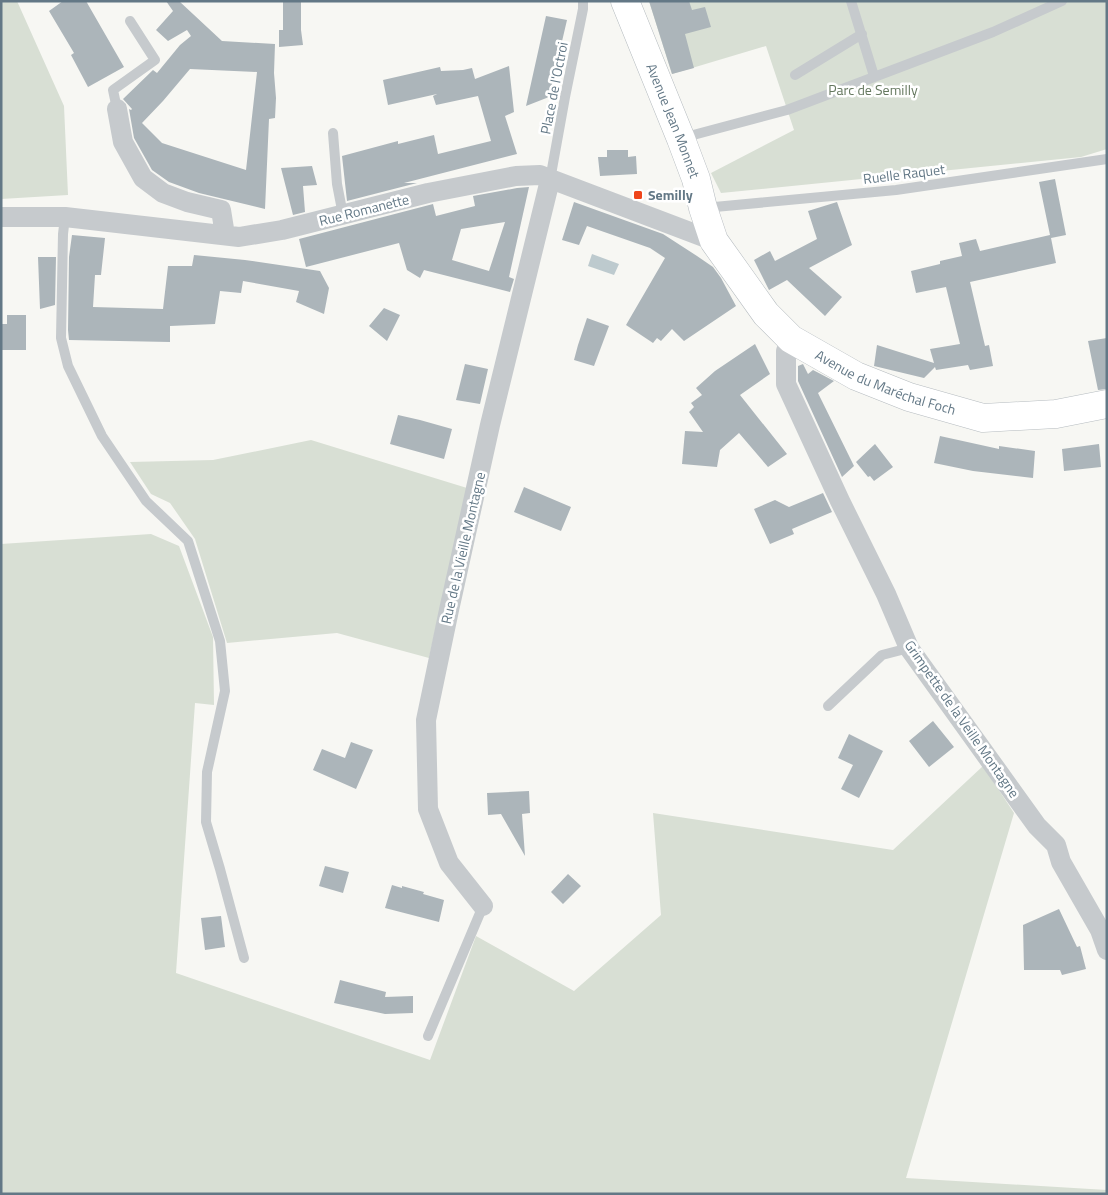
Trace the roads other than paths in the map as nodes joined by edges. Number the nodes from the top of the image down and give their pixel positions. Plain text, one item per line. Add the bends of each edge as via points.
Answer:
1 (583, 1) edge
2 (625, 1) edge
3 (851, 1) edge
4 (1062, 1) edge
5 (130, 21) dead end
6 (862, 34) junction
7 (795, 75) dead end
8 (874, 76) junction
9 (117, 109) joint
10 (333, 133) dead end
11 (681, 138) junction
12 (1107, 159) edge
13 (550, 180) junction
14 (703, 208) junction
15 (343, 215) junction
16 (1, 217) edge
17 (65, 217) junction
18 (226, 235) junction
19 (714, 241) junction
20 (791, 339) junction
21 (1107, 404) edge
22 (909, 648) junction
23 (828, 706) dead end
24 (483, 906) joint
25 (1107, 950) edge
26 (244, 958) dead end
27 (428, 1036) dead end

1 - 13 lane, Place de l'Octroi
2 - 11 main road, Avenue Jean Monnet
3 - 6 lane
4 - 8 lane via 993,32
5 - 9 lane via 155,60 113,90
6 - 7 lane
6 - 8 lane
8 - 11 lane via 787,110
9 - 18 street via 123,142 143,178 163,193 221,210
10 - 15 lane
11 - 14 main road, Avenue Jean Monnet
12 - 14 lane, Ruelle Raquet via 896,190
13 - 15 street, Rue Romanette via 540,176 516,176 428,193
13 - 19 street, Rue Romanette
13 - 24 street, Rue de la Vieille Montagne via 488,434 426,720 428,809 449,863
14 - 19 main road, Avenue Jean Monnet
15 - 18 street, Rue Romanette via 282,230
16 - 17 street, Rue Romanette
17 - 18 street, Rue Romanette
17 - 26 lane via 61,338 68,366 102,436 146,501 188,541 220,641 225,691 207,772 206,822
19 - 20 main road, Avenue du Maréchal Foch via 766,314
20 - 21 main road, Avenue du Maréchal Foch via 856,376 909,397 983,418 1056,414
20 - 22 street, Grimpette de la Veille Montagne via 786,351 786,384
22 - 23 lane via 882,655
22 - 25 street, Grimpette de la Veille Montagne via 1037,826 1056,846 1061,862 1100,930
24 - 27 lane

